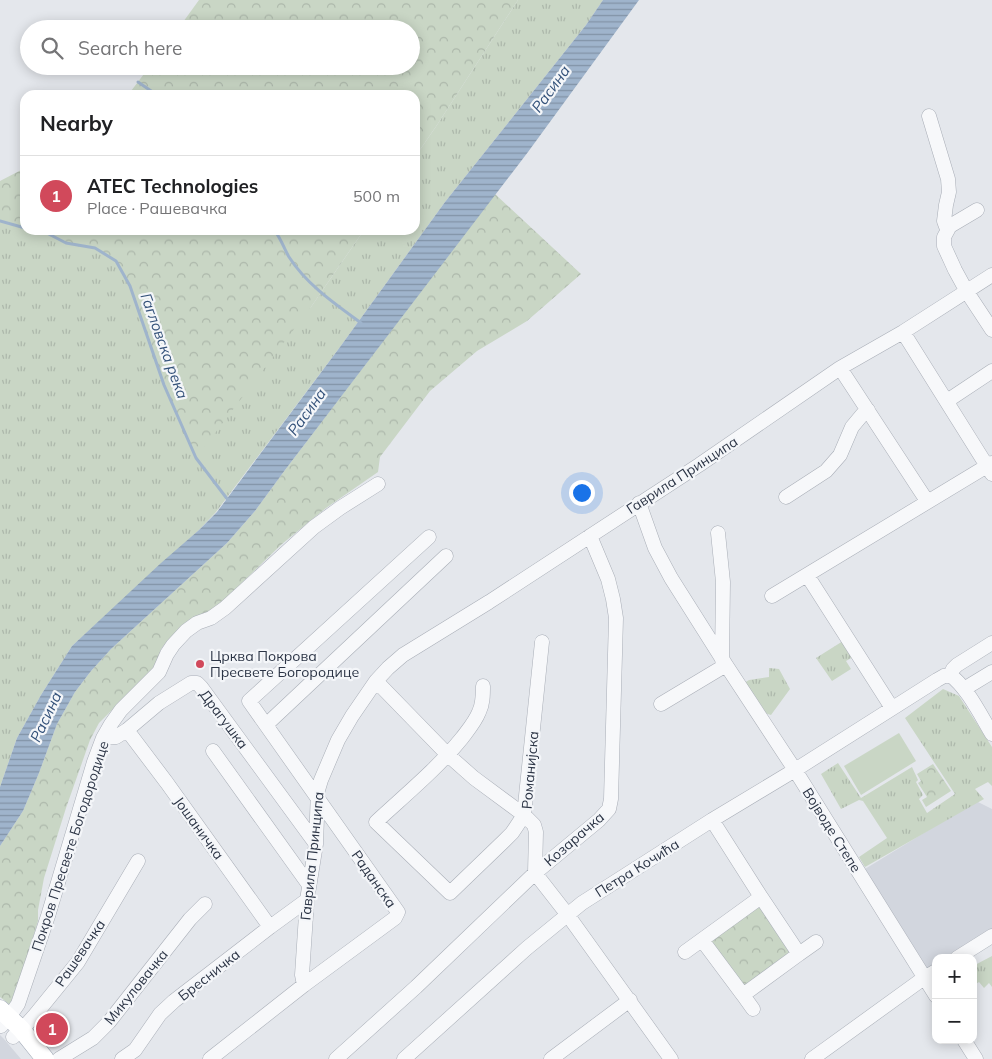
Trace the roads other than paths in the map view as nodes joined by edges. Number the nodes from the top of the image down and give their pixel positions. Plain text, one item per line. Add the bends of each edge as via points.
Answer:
1 (929, 116) dead end
2 (977, 210) dead end
3 (948, 229) junction
4 (992, 275) edge
5 (967, 292) junction
6 (992, 330) edge
7 (903, 332) junction
8 (840, 368) junction
9 (992, 370) edge
10 (946, 401) junction
11 (868, 410) junction
12 (990, 468) edge
13 (378, 484) dead end
14 (786, 497) dead end
15 (927, 502) junction
16 (639, 503) junction
17 (718, 533) dead end
18 (590, 536) junction
19 (429, 537) dead end
20 (446, 556) dead end
21 (807, 575) junction
22 (772, 596) dead end
23 (542, 642) dead end
24 (992, 643) edge
25 (724, 663) junction
26 (992, 672) edge
27 (950, 675) junction
28 (376, 681) junction
29 (483, 686) dead end
30 (964, 689) junction
31 (661, 704) dead end
32 (892, 708) junction
33 (266, 725) junction
34 (127, 730) junction
35 (992, 734) edge
36 (103, 738) junction
37 (213, 751) dead end
38 (448, 755) junction
39 (795, 770) junction
40 (318, 800) junction
41 (524, 814) junction
42 (712, 820) junction
43 (316, 844) junction
44 (138, 861) dead end
45 (535, 873) junction
46 (309, 885) junction
47 (761, 898) junction
48 (307, 900) junction
49 (205, 904) dead end
50 (567, 914) junction
51 (270, 927) junction
52 (992, 936) edge
53 (702, 940) junction
54 (816, 942) dead end
55 (685, 952) dead end
56 (799, 954) junction
57 (963, 954) edge
58 (930, 974) edge
59 (304, 985) junction
60 (743, 995) junction
61 (630, 1000) junction
62 (753, 1009) dead end
63 (7, 1024) edge
64 (967, 1044) edge
65 (558, 1057) edge
66 (31, 1059) edge
67 (44, 1059) edge
68 (59, 1059) edge
69 (122, 1059) edge
70 (210, 1059) edge
71 (336, 1059) edge
72 (404, 1059) edge
73 (671, 1059) edge
74 (812, 1059) edge
75 (976, 1059) edge

1 - 3 street via 948,179 950,192 944,221
2 - 3 street
3 - 5 street via 944,246
4 - 5 street, Гаврила Принципа
5 - 6 street
5 - 7 street, Гаврила Принципа
7 - 8 street, Гаврила Принципа
7 - 10 street
8 - 11 street
8 - 16 street, Гаврила Принципа
9 - 10 street
10 - 12 street
11 - 14 street via 852,427 843,449 831,466
11 - 15 street
12 - 15 street
13 - 36 street, Покров Пресвете Богодородице via 314,527 225,608 186,631 167,654 159,672 121,710
15 - 21 street
16 - 18 street, Гаврила Принципа
16 - 25 street, Војводе Степе via 654,548
17 - 25 street
18 - 28 street, Гаврила Принципа via 403,655
18 - 45 street, Козарачка via 608,579 616,618 611,799 609,809 599,820
19 - 33 street, Раданска via 249,701
20 - 33 street
21 - 22 street
21 - 32 street
23 - 41 street, Романијска
24 - 27 street, Петра Кочића via 957,665
25 - 31 street
25 - 39 street, Војводе Степе
26 - 30 street
27 - 30 street
27 - 32 street, Петра Кочића
28 - 38 street
28 - 40 street, Гаврила Принципа via 338,740 321,780
29 - 38 street via 479,713
30 - 35 street
32 - 39 street, Петра Кочића
33 - 40 street, Раданска
34 - 36 street, Драгушка via 116,737
34 - 43 street, Драгушка via 159,703 191,683 197,684
34 - 51 street, Јошаничка
36 - 63 street, Покров Пресвете Богодородице via 48,916 18,1004
37 - 46 street, Драгушка
38 - 41 street
38 - 41 street via 376,822 450,892 504,841
39 - 42 street, Петра Кочића
39 - 58 street, Војводе Степе
40 - 43 street, Гаврила Принципа
40 - 59 street, Раданска via 398,912 395,918
41 - 45 street, Романијска via 536,832
42 - 47 street
42 - 50 street, Петра Кочића
43 - 46 street, Гаврила Принципа
44 - 63 street, Рашевачка via 78,962 35,1015
45 - 50 street
45 - 71 street, Козарачка
46 - 48 street, Гаврила Принципа
47 - 53 street
47 - 56 street
48 - 51 street, Бресничка
48 - 59 street, Гаврила Принципа
49 - 68 street, Микуловачка via 94,1038
50 - 61 street
50 - 72 street, Петра Кочића
51 - 69 street, Бресничка via 174,1001 160,1014 135,1050
52 - 57 street
53 - 55 street
53 - 60 street
54 - 56 street
56 - 60 street
58 - 74 street
59 - 70 street, Раданска
60 - 62 street
61 - 65 street
61 - 73 street
63 - 66 main road
63 - 67 main road
64 - 75 street

